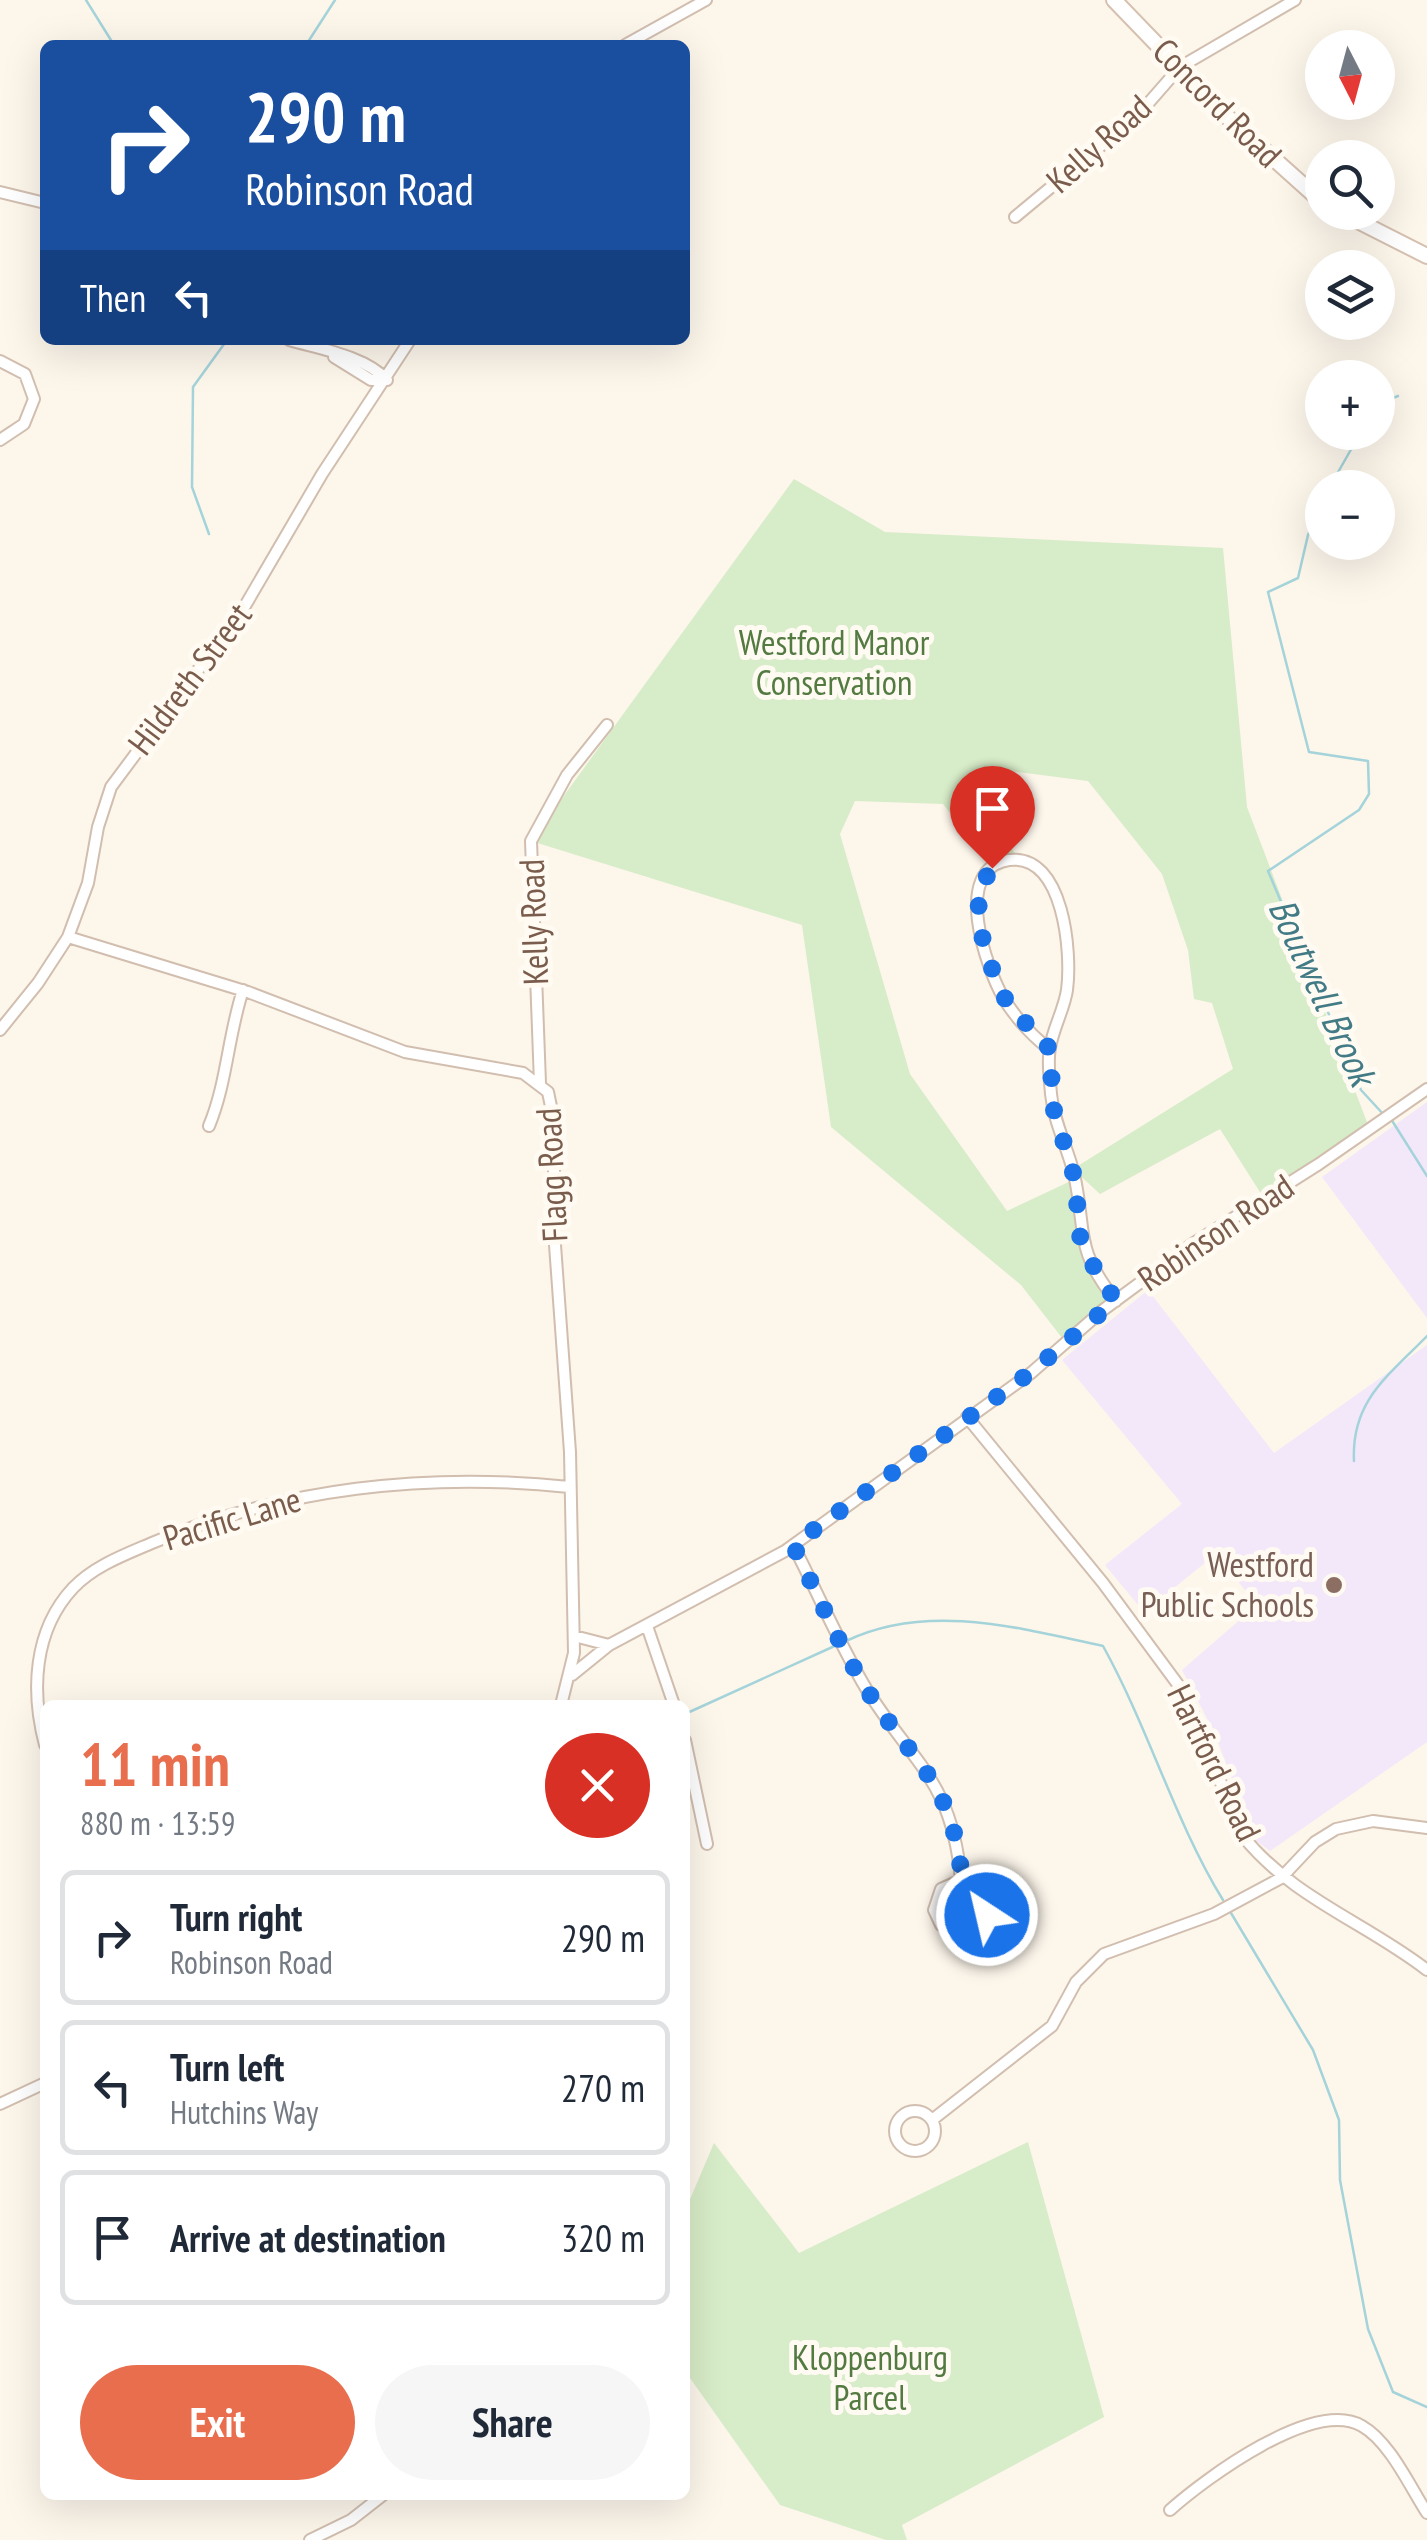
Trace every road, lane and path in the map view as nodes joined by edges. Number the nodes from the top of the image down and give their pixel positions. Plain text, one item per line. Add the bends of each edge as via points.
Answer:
1 (706, 0) edge
2 (1114, 0) edge
3 (1294, 0) edge
4 (634, 40) edge
5 (1180, 67) junction
6 (1305, 187) edge
7 (0, 192) edge
8 (40, 203) edge
9 (1015, 217) dead end
10 (1376, 230) edge
11 (1427, 256) edge
12 (304, 345) edge
13 (407, 345) edge
14 (0, 360) edge
15 (386, 380) junction
16 (0, 440) edge
17 (607, 726) dead end
18 (68, 937) junction
19 (243, 990) junction
20 (0, 1030) edge
21 (1050, 1049) junction
22 (540, 1083) junction
23 (1427, 1089) edge
24 (209, 1126) dead end
25 (1116, 1300) junction
26 (968, 1418) junction
27 (569, 1487) junction
28 (793, 1545) junction
29 (646, 1626) junction
30 (574, 1636) junction
31 (609, 1645) junction
32 (571, 1676) junction
33 (563, 1700) edge
34 (672, 1700) edge
35 (40, 1725) edge
36 (690, 1764) edge
37 (1427, 1828) edge
38 (707, 1844) dead end
39 (1281, 1878) junction
40 (962, 1880) junction
41 (1427, 1970) edge
42 (40, 2085) edge
43 (0, 2104) edge
44 (932, 2120) junction
45 (377, 2500) edge
46 (1170, 2510) dead end
47 (1427, 2513) edge
48 (310, 2540) edge

1 - 4 street
2 - 5 main road, Concord Road
3 - 5 street, Kelly Road
5 - 6 main road, Concord Road
5 - 9 street, Kelly Road via 1138,115
7 - 8 street
10 - 11 main road
12 - 15 street via 377,369
13 - 15 street, Hildreth Street
14 - 16 street via 25,374 34,399 24,424
15 - 18 street, Hildreth Street via 258,586 111,786
17 - 22 street, Kelly Road via 567,775 531,840
18 - 19 street, Flagg Road
18 - 20 street, Hildreth Street
19 - 22 street, Flagg Road via 405,1052 523,1073
19 - 24 street
21 - 21 street via 1007,1003 984,950 977,892 986,872 1005,861 1040,870 1062,914 1067,990
21 - 25 street via 1053,1107 1075,1179 1080,1236
22 - 27 street, Flagg Road via 554,1121
23 - 25 street, Robinson Road
25 - 26 street, Robinson Road
26 - 28 street, Robinson Road
26 - 39 street, Hartford Road via 1176,1682 1242,1835
27 - 30 street, Flagg Road
27 - 35 street, Pacific Lane via 362,1487 290,1496 208,1520 106,1563 73,1588 50,1622 35,1674
28 - 29 street, Robinson Road
28 - 40 street via 866,1689 933,1779 949,1815
29 - 31 street, Robinson Road
29 - 34 street
30 - 31 street
30 - 32 street, Flagg Road
31 - 32 street, Robinson Road
32 - 33 street, Flagg Road
36 - 38 street
37 - 39 street via 1348,1824 1315,1842
39 - 41 street, Hartford Road
39 - 44 street via 1214,1914 1104,1954 1076,1982 1052,2026
40 - 40 street via 941,1889 934,1904 941,1925 961,1934 977,1928 988,1910 982,1889
42 - 43 street
44 - 44 street via 934,2139 926,2148 907,2150 898,2140 896,2128 908,2113
45 - 48 street
46 - 47 street via 1296,2428 1330,2418 1354,2422 1376,2437

